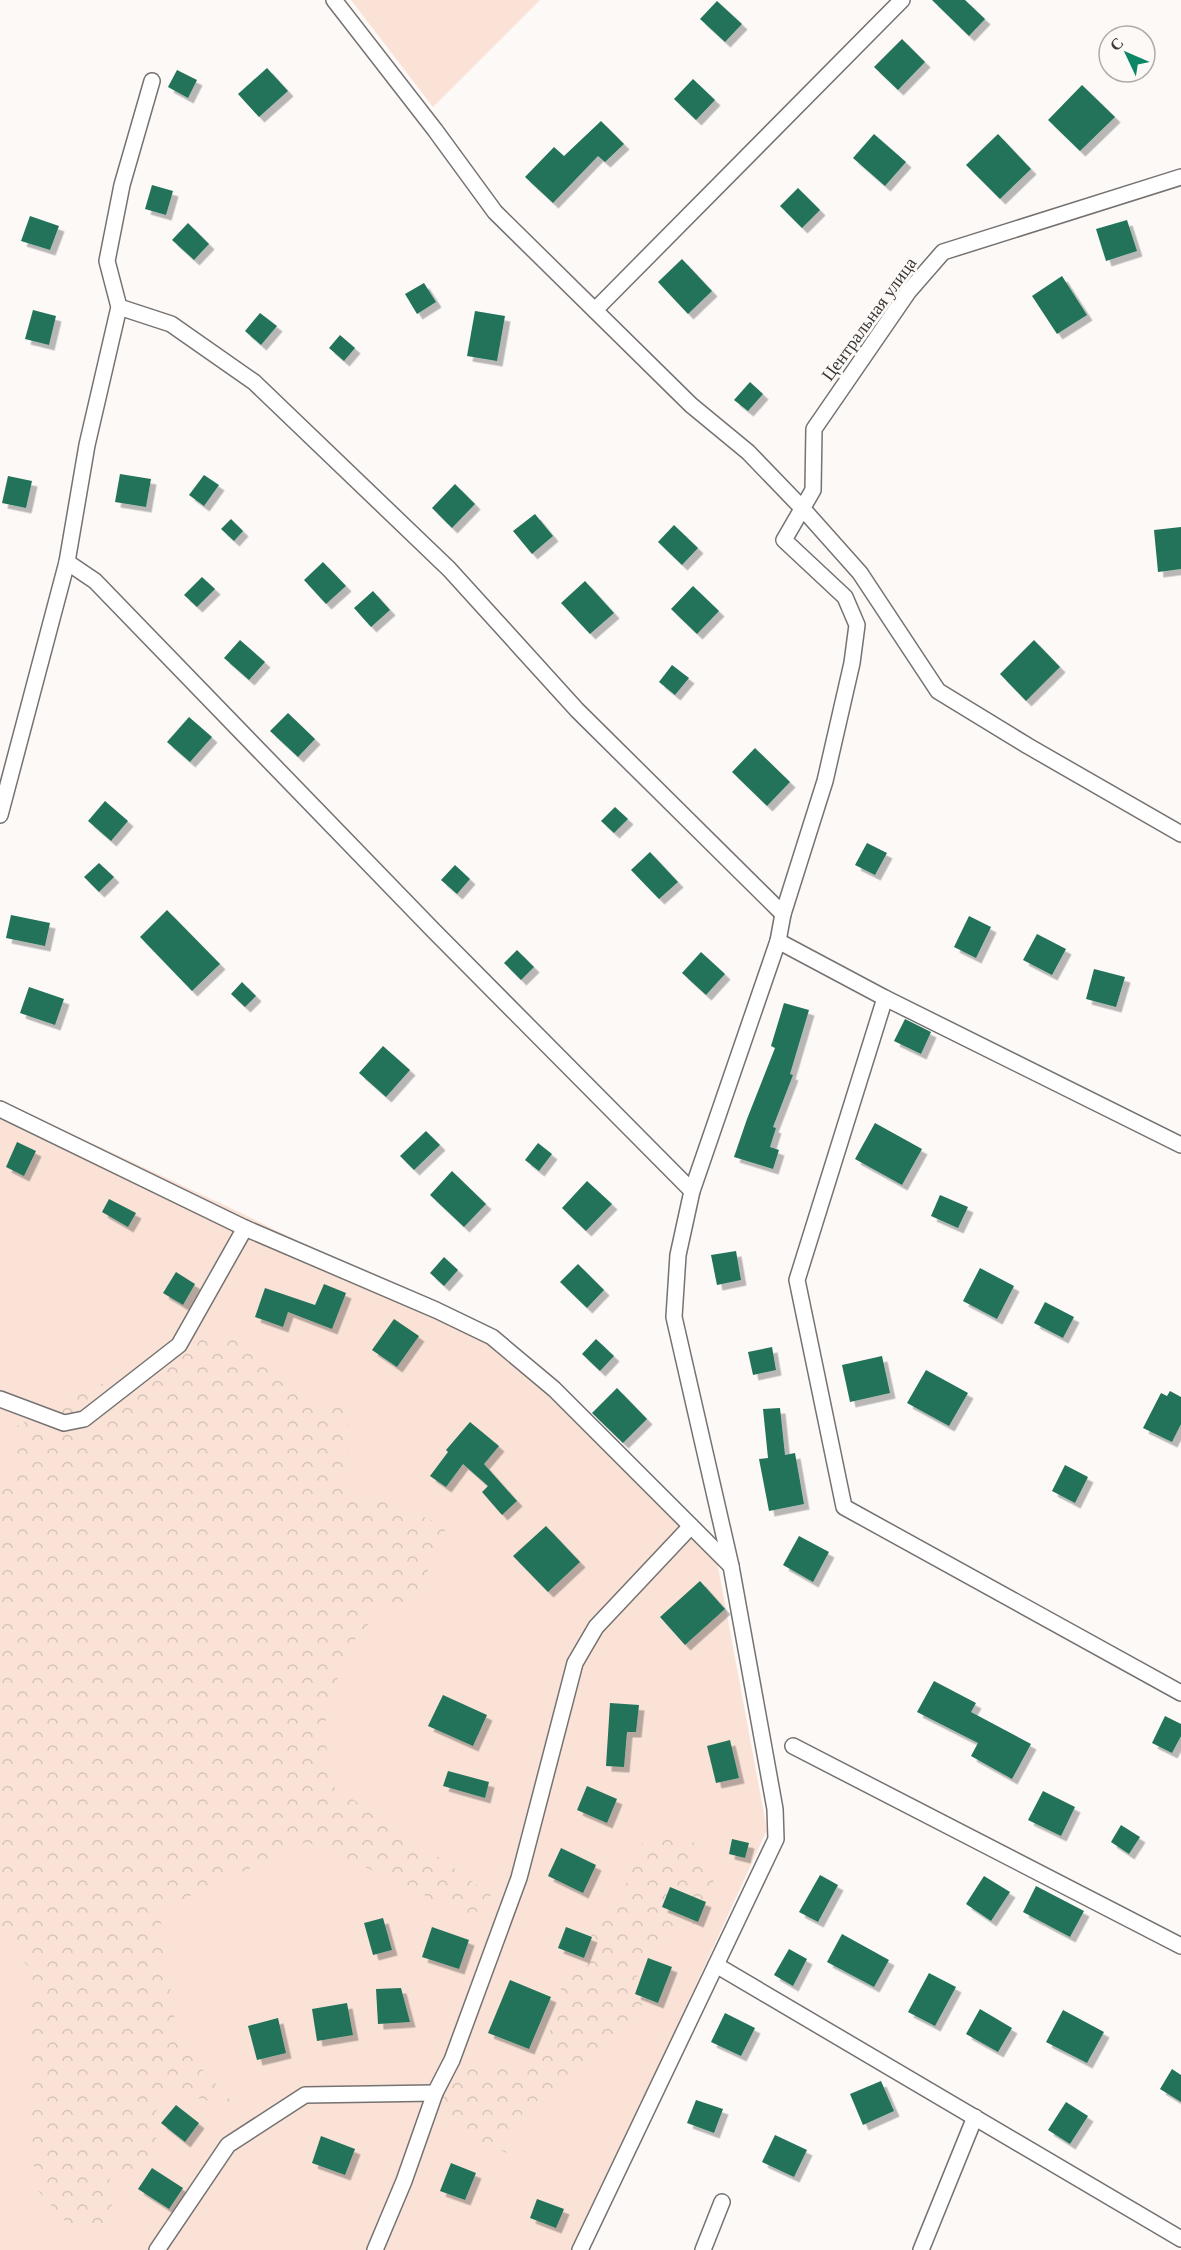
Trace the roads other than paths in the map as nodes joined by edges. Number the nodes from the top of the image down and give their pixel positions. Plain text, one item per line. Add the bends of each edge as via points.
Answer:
1 (334, 0) edge
2 (902, 0) edge
3 (152, 81) dead end
4 (1181, 177) edge
5 (120, 307) junction
6 (595, 310) junction
7 (803, 509) junction
8 (67, 562) junction
9 (0, 815) edge
10 (1181, 834) edge
11 (783, 915) junction
12 (778, 941) junction
13 (885, 998) junction
14 (0, 1109) edge
15 (1181, 1145) edge
16 (692, 1191) junction
17 (244, 1228) junction
18 (0, 1399) edge
19 (691, 1526) junction
20 (731, 1566) junction
21 (1181, 1694) edge
22 (793, 1746) dead end
23 (1181, 1946) edge
24 (716, 1965) junction
25 (435, 2093) junction
26 (975, 2117) junction
27 (722, 2202) dead end
28 (1181, 2239) edge
29 (157, 2250) edge
30 (375, 2250) edge
31 (580, 2250) edge
32 (703, 2250) edge
33 (921, 2250) edge

1 - 6 street via 495,212
2 - 6 street
3 - 5 street via 122,185 107,261
4 - 7 street, Центральная улица via 943,252 909,291 814,429 813,490
5 - 8 street via 87,445
5 - 11 street via 171,324 254,382 449,569 577,710
6 - 7 street via 691,405 748,452
7 - 10 street via 860,573 938,691
7 - 11 street, Центральная улица via 784,540 845,597 857,625 825,781
8 - 9 street
8 - 16 street via 95,581
11 - 12 street
12 - 13 street
12 - 16 street
13 - 15 street
13 - 21 street via 797,1280 844,1507
14 - 17 street
16 - 20 street via 678,1255 674,1317
17 - 18 street via 179,1345 84,1419 64,1422
17 - 19 street via 492,1336 554,1389
19 - 20 street
19 - 25 street via 596,1627 575,1663 519,1878 452,2060
20 - 24 street via 775,1809 776,1839
22 - 23 street
24 - 26 street
24 - 31 street
25 - 29 street via 305,2096 228,2145
25 - 30 street
26 - 28 street
26 - 33 street
27 - 32 street

